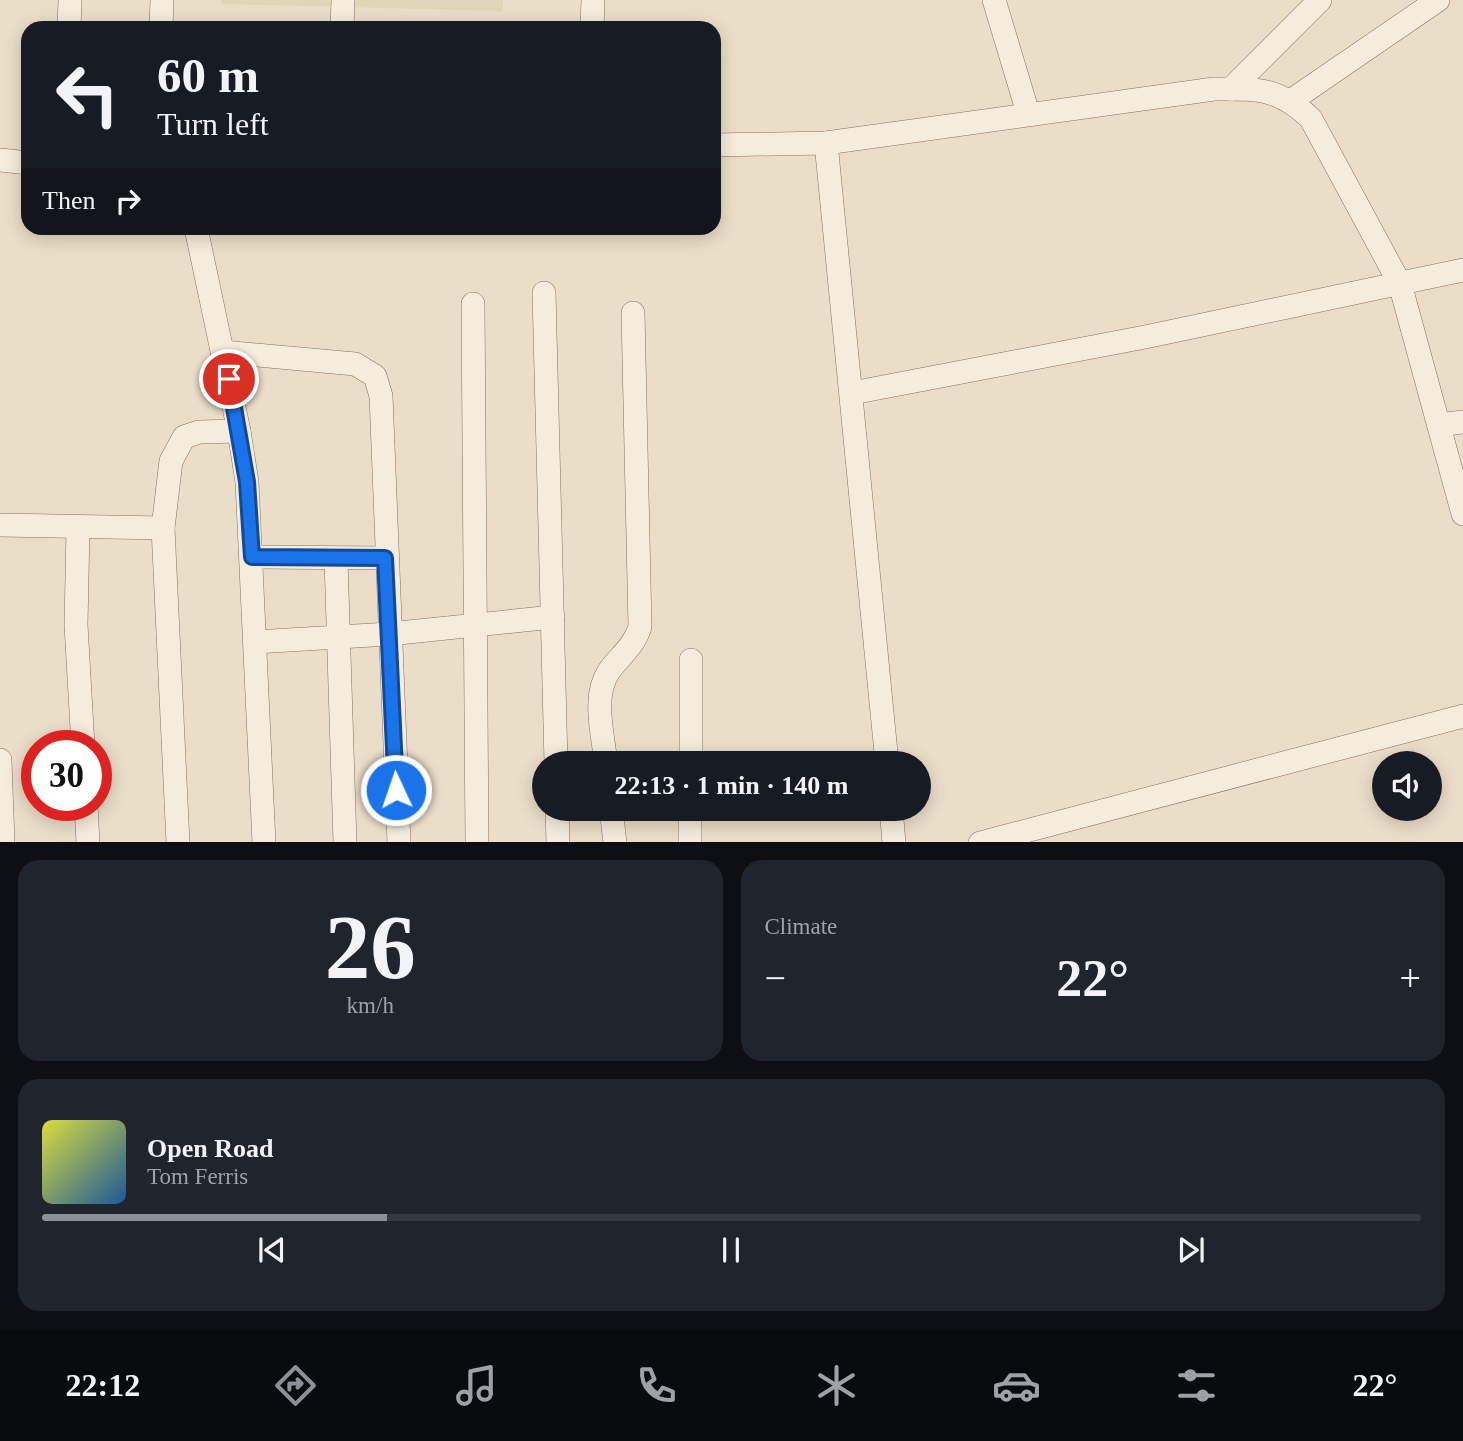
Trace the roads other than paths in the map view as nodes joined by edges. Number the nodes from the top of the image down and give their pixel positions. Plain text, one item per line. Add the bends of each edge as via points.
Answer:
1 (70, 0) edge
2 (162, 0) edge
3 (343, 0) edge
4 (593, 0) edge
5 (994, 0) edge
6 (1320, 0) edge
7 (1438, 0) edge
8 (69, 21) edge
9 (161, 21) edge
10 (342, 21) edge
11 (592, 21) edge
12 (1231, 89) junction
13 (1292, 100) junction
14 (1028, 113) junction
15 (826, 143) junction
16 (721, 145) edge
17 (0, 160) edge
18 (21, 162) edge
19 (198, 235) edge
20 (1463, 270) edge
21 (1400, 284) junction
22 (544, 293) dead end
23 (473, 304) dead end
24 (633, 313) dead end
25 (223, 352) junction
26 (852, 393) junction
27 (1463, 422) edge
28 (1439, 425) junction
29 (239, 431) junction
30 (1463, 514) edge
31 (0, 525) edge
32 (78, 528) junction
33 (163, 528) junction
34 (252, 557) junction
35 (385, 558) junction
36 (336, 559) junction
37 (553, 617) junction
38 (478, 625) junction
39 (389, 634) junction
40 (338, 638) junction
41 (255, 642) junction
42 (691, 660) dead end
43 (1463, 716) edge
44 (82, 730) edge
45 (556, 751) edge
46 (605, 751) edge
47 (691, 751) edge
48 (886, 751) edge
49 (0, 760) edge
50 (87, 821) edge
51 (557, 821) edge
52 (613, 821) edge
53 (690, 821) edge
54 (892, 821) edge
55 (3, 842) edge
56 (88, 842) edge
57 (178, 842) edge
58 (264, 842) edge
59 (345, 842) edge
60 (399, 842) edge
61 (477, 842) edge
62 (558, 842) edge
63 (615, 842) edge
64 (690, 842) edge
65 (894, 842) edge
66 (980, 842) edge

1 - 8 street
2 - 9 street
3 - 10 street
4 - 11 street
5 - 14 street
6 - 12 street
7 - 13 street
12 - 13 street via 1257,89
12 - 14 street
13 - 21 street via 1311,119
14 - 15 street
15 - 16 street
15 - 26 street
17 - 18 street
19 - 25 street
20 - 21 street
21 - 26 street
21 - 28 street
22 - 37 street
23 - 38 street
24 - 46 street via 640,627 635,642 608,673 603,686 600,712
25 - 29 street
25 - 35 street via 355,364 375,376 381,396
26 - 48 street
27 - 28 street
28 - 30 street
29 - 33 street via 184,437 171,461
29 - 34 street
31 - 32 street
32 - 33 street
32 - 44 street via 76,625
33 - 57 street
34 - 36 street
34 - 41 street
35 - 36 street
35 - 39 street
36 - 40 street
37 - 38 street
37 - 45 street
38 - 39 street
38 - 61 street
39 - 40 street
39 - 60 street
40 - 41 street
40 - 59 street
41 - 58 street
42 - 47 street
43 - 66 street
49 - 55 street
50 - 56 street
51 - 62 street
52 - 63 street
53 - 64 street
54 - 65 street

